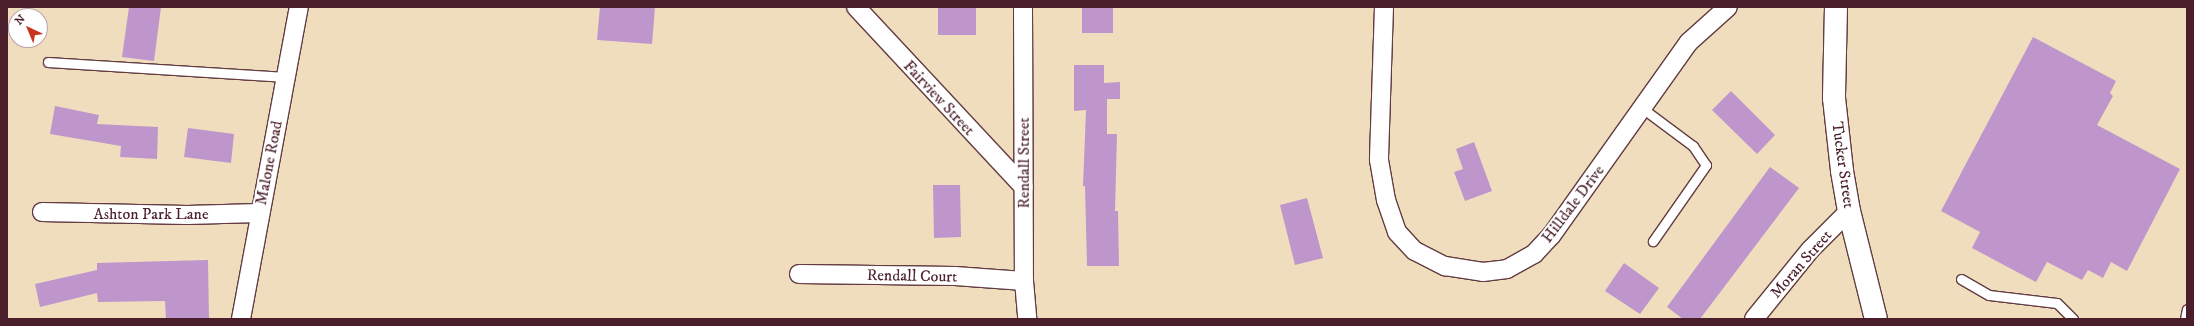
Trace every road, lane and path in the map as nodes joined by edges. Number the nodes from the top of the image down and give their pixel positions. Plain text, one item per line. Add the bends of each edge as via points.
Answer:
1 (299, 7) edge
2 (856, 7) edge
3 (1023, 7) edge
4 (1384, 7) edge
5 (1728, 7) edge
6 (1836, 7) edge
7 (48, 62) dead end
8 (286, 77) junction
9 (1642, 108) junction
10 (1024, 187) junction
11 (1849, 211) junction
12 (42, 212) dead end
13 (259, 213) junction
14 (1653, 241) dead end
15 (799, 274) dead end
16 (1961, 279) dead end
17 (1024, 282) junction
18 (2187, 309) edge
19 (242, 319) edge
20 (1026, 319) edge
21 (1754, 319) edge
22 (1876, 319) edge
23 (2073, 319) edge
24 (2185, 319) edge

1 - 8 street, Malone Road
2 - 10 street, Fairview Street
3 - 10 street, Rendall Street
4 - 9 street, Hilldale Drive via 1379,160 1386,200 1397,232 1415,251 1445,266 1482,272 1507,269 1534,254 1551,236
5 - 9 street, Hilldale Drive via 1689,42
6 - 11 street, Tucker Street via 1834,98
7 - 8 lane
8 - 13 street, Malone Road
9 - 14 lane via 1693,146 1706,165
10 - 17 street, Rendall Street
11 - 21 street, Moran Street via 1810,250
11 - 22 street, Tucker Street
12 - 13 street, Ashton Park Lane via 187,215
13 - 19 street, Malone Road
15 - 17 street, Rendall Court via 955,276
16 - 23 lane via 1989,295 2057,303
17 - 20 street, Rendall Street
18 - 24 lane

